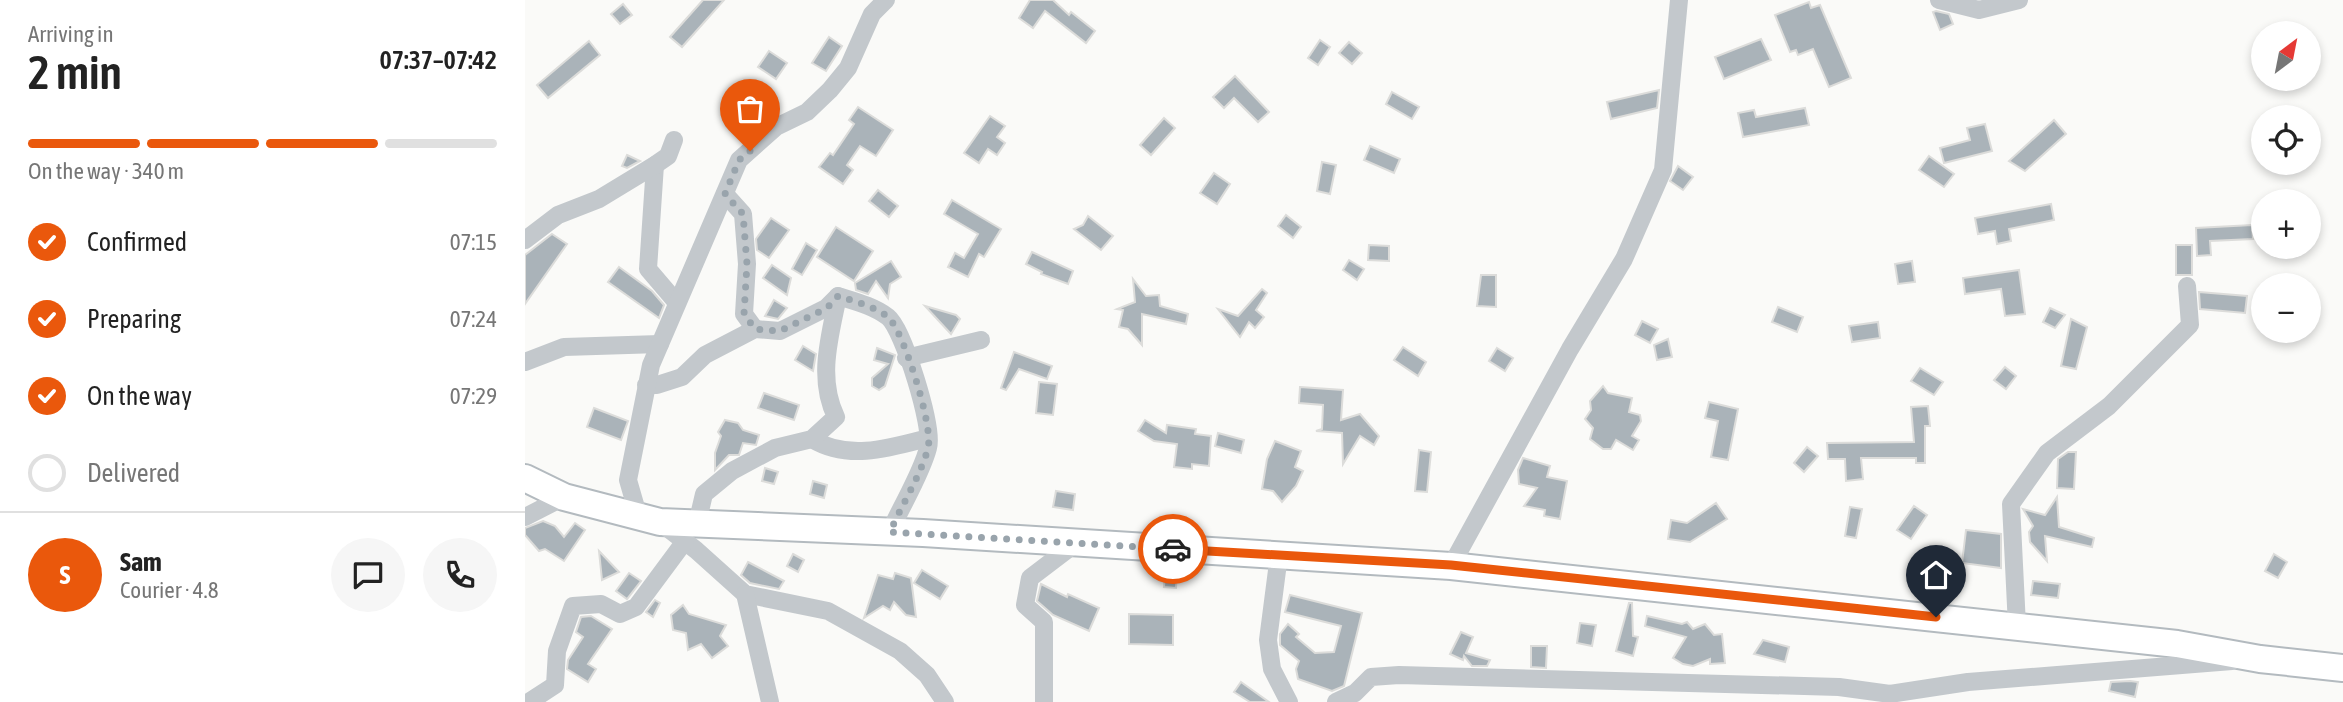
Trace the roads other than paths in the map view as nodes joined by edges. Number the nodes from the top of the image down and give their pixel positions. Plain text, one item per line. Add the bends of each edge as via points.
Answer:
1 (886, 0) edge
2 (1679, 0) edge
3 (1939, 0) edge
4 (2019, 0) edge
5 (674, 140) dead end
6 (655, 165) junction
7 (725, 194) junction
8 (525, 240) edge
9 (2187, 286) dead end
10 (838, 296) junction
11 (677, 303) junction
12 (755, 329) junction
13 (981, 340) dead end
14 (660, 344) junction
15 (906, 358) junction
16 (525, 362) edge
17 (646, 385) junction
18 (928, 438) junction
19 (813, 439) junction
20 (525, 478) edge
21 (564, 497) junction
22 (525, 517) edge
23 (649, 520) junction
24 (691, 532) junction
25 (890, 532) junction
26 (1076, 543) junction
27 (1279, 555) junction
28 (1451, 565) junction
29 (744, 594) junction
30 (2017, 626) junction
31 (2260, 659) junction
32 (2343, 668) edge
33 (529, 702) edge
34 (770, 702) edge
35 (945, 702) edge
36 (1044, 702) edge
37 (1289, 702) edge
38 (1336, 702) edge

1 - 7 street via 872,14 848,68 830,90 807,112 776,127 739,160
2 - 28 street via 1663,170 1624,259
3 - 4 street via 1979,10
5 - 6 street via 668,156
6 - 8 street via 599,199 558,215
6 - 11 street via 648,269
7 - 11 street
7 - 12 street via 743,214 744,314
9 - 30 street via 2190,325 2109,406 2047,453 2011,504
10 - 12 street via 827,308 780,331
10 - 15 street via 888,317 899,331
10 - 19 street via 826,356 827,398 836,417
11 - 14 street
12 - 17 street via 705,355 682,377
13 - 15 street
14 - 16 street via 564,347
14 - 17 street
15 - 18 street via 919,385
17 - 23 street via 628,480
18 - 19 street via 878,452 827,448
18 - 25 street via 929,446
19 - 24 street via 775,449 732,471 704,494
20 - 21 street
21 - 22 street
21 - 23 street
23 - 24 street
24 - 25 street
24 - 29 street
24 - 33 street via 636,607 619,614 601,604 573,606 558,651 555,685
25 - 26 street
26 - 27 street
26 - 36 street via 1030,579 1025,605 1044,622
27 - 28 street
27 - 37 street via 1268,640 1272,669
28 - 30 street
29 - 34 street
29 - 35 street via 828,611 915,662
30 - 31 street via 2177,644
31 - 32 street
31 - 38 street via 1968,682 1889,694 1839,687 1399,675 1371,677 1355,693

